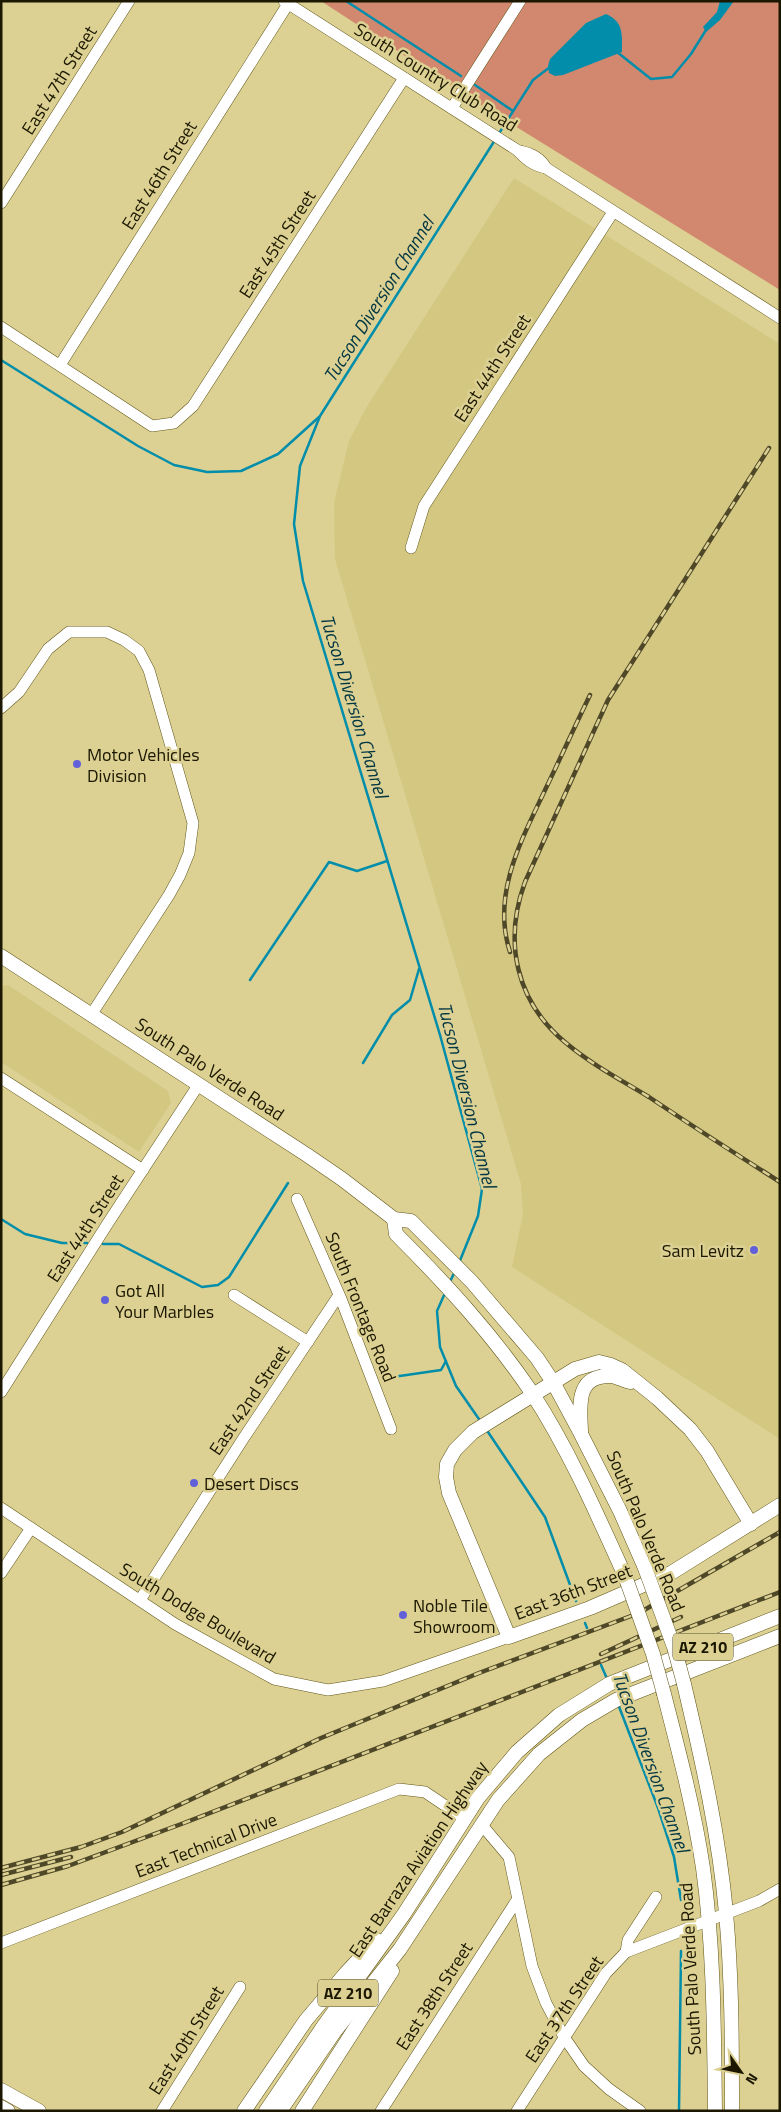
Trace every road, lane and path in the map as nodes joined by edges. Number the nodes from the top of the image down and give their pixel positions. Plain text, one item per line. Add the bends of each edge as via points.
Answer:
1 (130, 1) edge
2 (520, 1) edge
3 (286, 3) edge
4 (404, 78) junction
5 (452, 108) junction
6 (1, 204) edge
7 (613, 212) junction
8 (780, 318) edge
9 (1, 327) edge
10 (60, 365) junction
11 (411, 548) dead end
12 (1, 708) edge
13 (1, 956) edge
14 (91, 1014) junction
15 (1, 1078) edge
16 (199, 1084) junction
17 (143, 1170) junction
18 (297, 1199) dead end
19 (394, 1219) junction
20 (234, 1294) dead end
21 (339, 1295) junction
22 (308, 1342) junction
23 (554, 1382) junction
24 (639, 1384) junction
25 (1, 1392) edge
26 (533, 1395) junction
27 (391, 1429) dead end
28 (582, 1434) junction
29 (780, 1505) edge
30 (1, 1508) edge
31 (751, 1524) junction
32 (31, 1528) junction
33 (1, 1574) edge
34 (140, 1600) junction
35 (780, 1616) edge
36 (780, 1636) edge
37 (509, 1637) junction
38 (578, 1702) junction
39 (464, 1819) junction
40 (481, 1824) junction
41 (428, 1875) junction
42 (443, 1886) junction
43 (780, 1889) edge
44 (656, 1897) dead end
45 (517, 1900) junction
46 (726, 1913) junction
47 (709, 1920) junction
48 (1, 1943) edge
49 (626, 1952) junction
50 (240, 1987) dead end
51 (564, 2037) junction
52 (1, 2090) edge
53 (1, 2107) edge
54 (8, 2111) edge
55 (39, 2111) edge
56 (162, 2111) edge
57 (244, 2111) edge
58 (266, 2111) edge
59 (280, 2111) edge
60 (302, 2111) edge
61 (381, 2111) edge
62 (517, 2111) edge
63 (640, 2111) edge
64 (715, 2111) edge
65 (732, 2111) edge

1 - 6 street, East 47th Street
2 - 5 street
3 - 4 street, South Country Club Road
3 - 10 street, East 46th Street
4 - 5 street, South Country Club Road
4 - 10 street, East 45th Street via 193,406 174,423 152,426
5 - 7 street, South Country Club Road via 518,150 542,160 546,168
7 - 8 street, South Country Club Road
7 - 11 street, East 44th Street via 424,506
9 - 10 street
12 - 14 street via 19,692 48,648 69,632 106,632 139,651 149,670 175,756 193,823 189,853 168,895
13 - 14 main road, South Palo Verde Road
14 - 16 main road, South Palo Verde Road
15 - 17 street
16 - 17 street, East 44th Street
16 - 19 main road, South Palo Verde Road via 342,1179
17 - 25 street, East 44th Street
18 - 21 street, South Frontage Road
19 - 23 main road, South Palo Verde Road via 411,1221 442,1250 537,1358
19 - 26 main road, South Palo Verde Road via 396,1234 468,1309
20 - 22 street
21 - 22 street, East 42nd Street
21 - 27 street, South Frontage Road
22 - 34 street, East 42nd Street
23 - 24 main road via 575,1369 599,1362 622,1370
23 - 26 main road
23 - 28 main road, South Palo Verde Road
24 - 28 main road via 614,1376 599,1377 587,1384 581,1395
24 - 31 main road via 676,1414 695,1435
26 - 37 main road via 473,1432 454,1450 447,1464 449,1493
26 - 47 main road, South Palo Verde Road, bridge via 594,1506 652,1654 690,1796
28 - 46 main road, South Palo Verde Road, bridge via 646,1568 674,1647 707,1781
29 - 31 main road, East 36th Street
30 - 32 street, South Dodge Boulevard
31 - 37 main road, East 36th Street via 671,1572 590,1608
32 - 33 street
32 - 34 street, South Dodge Boulevard
34 - 37 street, South Dodge Boulevard via 206,1642 274,1679 328,1690 383,1681
35 - 38 main road, East Barraza Aviation Highway / AZ 210 via 626,1677
36 - 40 main road, East Barraza Aviation Highway / AZ 210 via 601,1708 539,1754 510,1784
38 - 39 main road, East Barraza Aviation Highway / AZ 210 via 517,1752
38 - 40 main road via 536,1738 509,1767 483,1802 478,1816
39 - 41 main road, East Barraza Aviation Highway / AZ 210
39 - 48 street, East Technical Drive via 425,1792 400,1790
40 - 42 main road, East Barraza Aviation Highway / AZ 210
40 - 45 street via 509,1856
41 - 57 main road via 388,1929 306,2020
41 - 58 main road, East Barraza Aviation Highway / AZ 210
42 - 59 main road, East Barraza Aviation Highway / AZ 210
42 - 60 main road via 389,1977
43 - 46 street, East 37th Street
44 - 49 street via 628,1940
45 - 51 street via 532,1966
45 - 61 street, East 38th Street
46 - 47 street, East 37th Street
46 - 65 main road, South Palo Verde Road via 732,2027
47 - 49 street, East 37th Street
47 - 64 main road, South Palo Verde Road
49 - 51 street, East 37th Street via 606,1972
50 - 56 street, East 40th Street
51 - 62 street, East 37th Street
51 - 63 street via 584,2066
52 - 55 main road
53 - 54 main road

